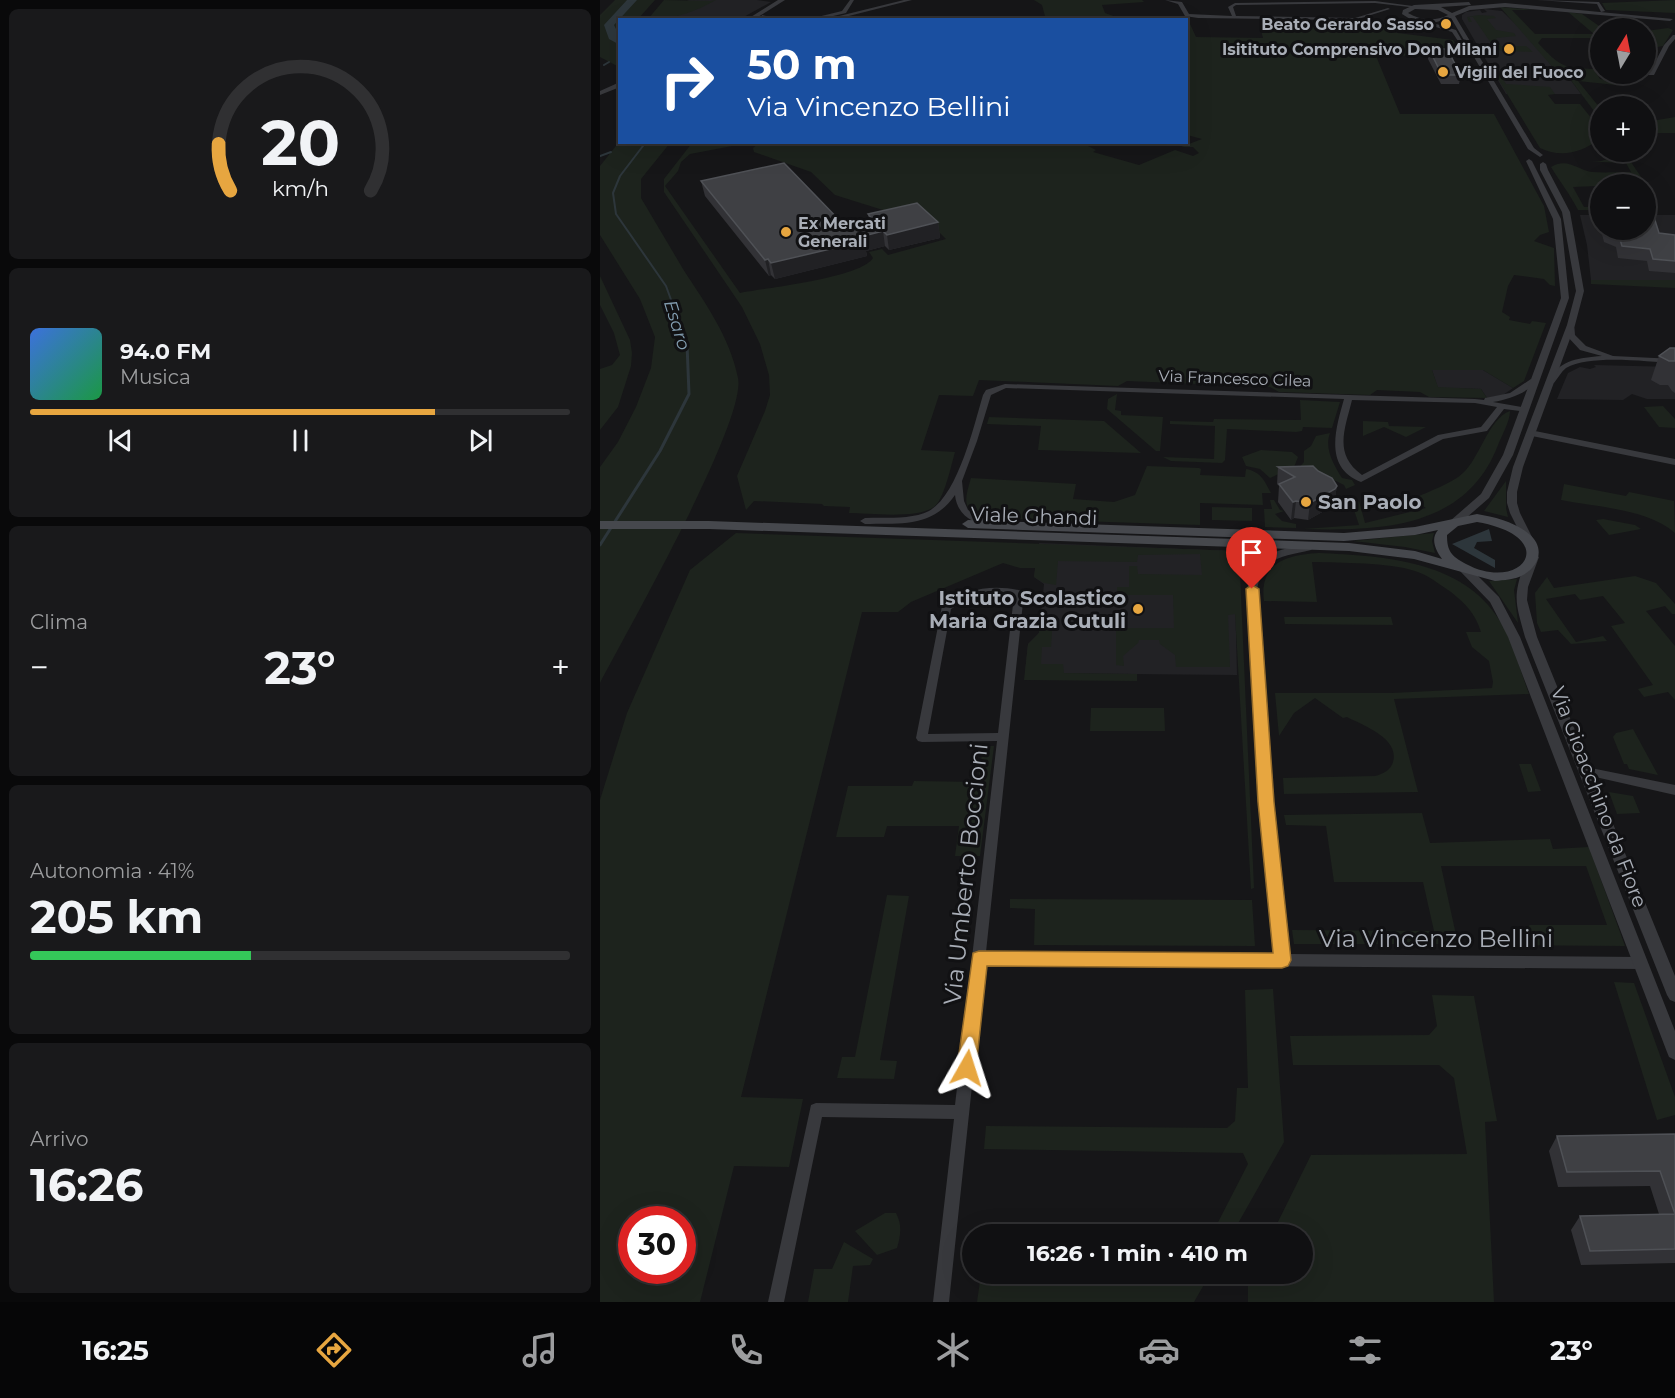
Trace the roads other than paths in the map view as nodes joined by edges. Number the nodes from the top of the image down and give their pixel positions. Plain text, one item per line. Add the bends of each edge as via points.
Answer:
1 (782, 0) edge
2 (791, 0) edge
3 (852, 0) edge
4 (910, 0) edge
5 (1167, 0) edge
6 (1372, 1) edge
7 (1537, 2) edge
8 (1421, 6) junction
9 (1452, 15) junction
10 (1234, 16) junction
11 (1406, 16) junction
12 (1673, 17) edge
13 (751, 18) edge
14 (762, 18) edge
15 (816, 18) edge
16 (834, 18) edge
17 (1675, 36) edge
18 (1656, 67) edge
19 (618, 85) edge
20 (602, 92) edge
21 (616, 92) edge
22 (600, 99) edge
23 (1528, 159) junction
24 (1546, 159) junction
25 (1571, 325) junction
26 (1617, 359) junction
27 (1675, 361) edge
28 (1534, 381) junction
29 (1550, 384) junction
30 (1349, 397) junction
31 (1475, 402) junction
32 (1503, 405) junction
33 (1524, 410) junction
34 (1530, 433) junction
35 (1675, 462) edge
36 (959, 480) junction
37 (600, 516) edge
38 (1454, 523) junction
39 (600, 525) edge
40 (864, 526) junction
41 (1029, 526) junction
42 (1530, 543) junction
43 (1320, 546) junction
44 (1533, 557) junction
45 (1464, 569) junction
46 (1003, 737) junction
47 (1586, 771) junction
48 (1675, 790) edge
49 (979, 958) junction
50 (1282, 960) junction
51 (1640, 963) junction
52 (1675, 995) edge
53 (1675, 1052) edge
54 (962, 1112) junction
55 (776, 1302) edge
56 (941, 1302) edge

1 - 13 street
2 - 14 street
3 - 15 street via 843,12
4 - 16 street
5 - 10 street via 1180,3 1189,16
6 - 8 street
6 - 10 street via 1235,4 1230,7
6 - 10 street via 1390,10 1354,19
7 - 8 street
7 - 12 street
8 - 9 street via 1443,9
8 - 11 street via 1405,10
9 - 11 street via 1437,21
9 - 12 street via 1468,8 1504,5
9 - 24 street via 1532,149
11 - 23 street via 1456,33
17 - 18 street
19 - 20 street
21 - 22 street
23 - 24 street
23 - 28 street via 1554,211 1566,292
24 - 25 street via 1544,170 1566,212 1578,272 1580,291
25 - 26 street via 1571,336 1583,348
25 - 29 street
26 - 27 street
26 - 29 street via 1565,366
28 - 31 street via 1513,395
28 - 33 street
29 - 34 street
30 - 31 street, Via Francesco Cilea
30 - 32 street via 1339,454 1347,471 1361,479 1441,437 1484,429
30 - 36 street, Via Francesco Cilea via 996,388 987,395
31 - 32 street
32 - 33 street
33 - 38 street via 1508,455 1485,496
34 - 35 street
34 - 42 street via 1518,466 1512,502
36 - 40 street via 949,499 933,513
36 - 41 street via 958,503 967,515 994,523
37 - 40 main road, Viale Ghandi via 720,516
38 - 41 main road, Viale Ghandi via 1415,531 1344,537
38 - 42 main road via 1490,520 1515,528
38 - 45 main road via 1441,534 1441,549
39 - 40 main road, Viale Ghandi
40 - 41 main road, Viale Ghandi
40 - 43 main road, Viale Ghandi
42 - 44 main road
43 - 45 main road, Viale Ghandi via 1399,552
43 - 50 street via 1278,554 1259,566 1252,589 1266,802
44 - 45 main road via 1529,565 1508,575 1493,576
44 - 47 street, Via Gioacchino da Fiore via 1522,587 1523,610
45 - 51 street, Via Gioacchino da Fiore via 1496,600 1507,622
46 - 46 street, Via Umberto Boccioni via 1019,593 976,592 960,596 946,608 922,738
46 - 49 street, Via Umberto Boccioni
47 - 48 street
47 - 52 street, Via Gioacchino da Fiore
49 - 50 street, Via Vincenzo Bellini
49 - 54 street, Via Umberto Boccioni
50 - 51 street, Via Vincenzo Bellini
51 - 53 street, Via Gioacchino da Fiore
54 - 55 street via 816,1110
54 - 56 street, Via Umberto Boccioni

